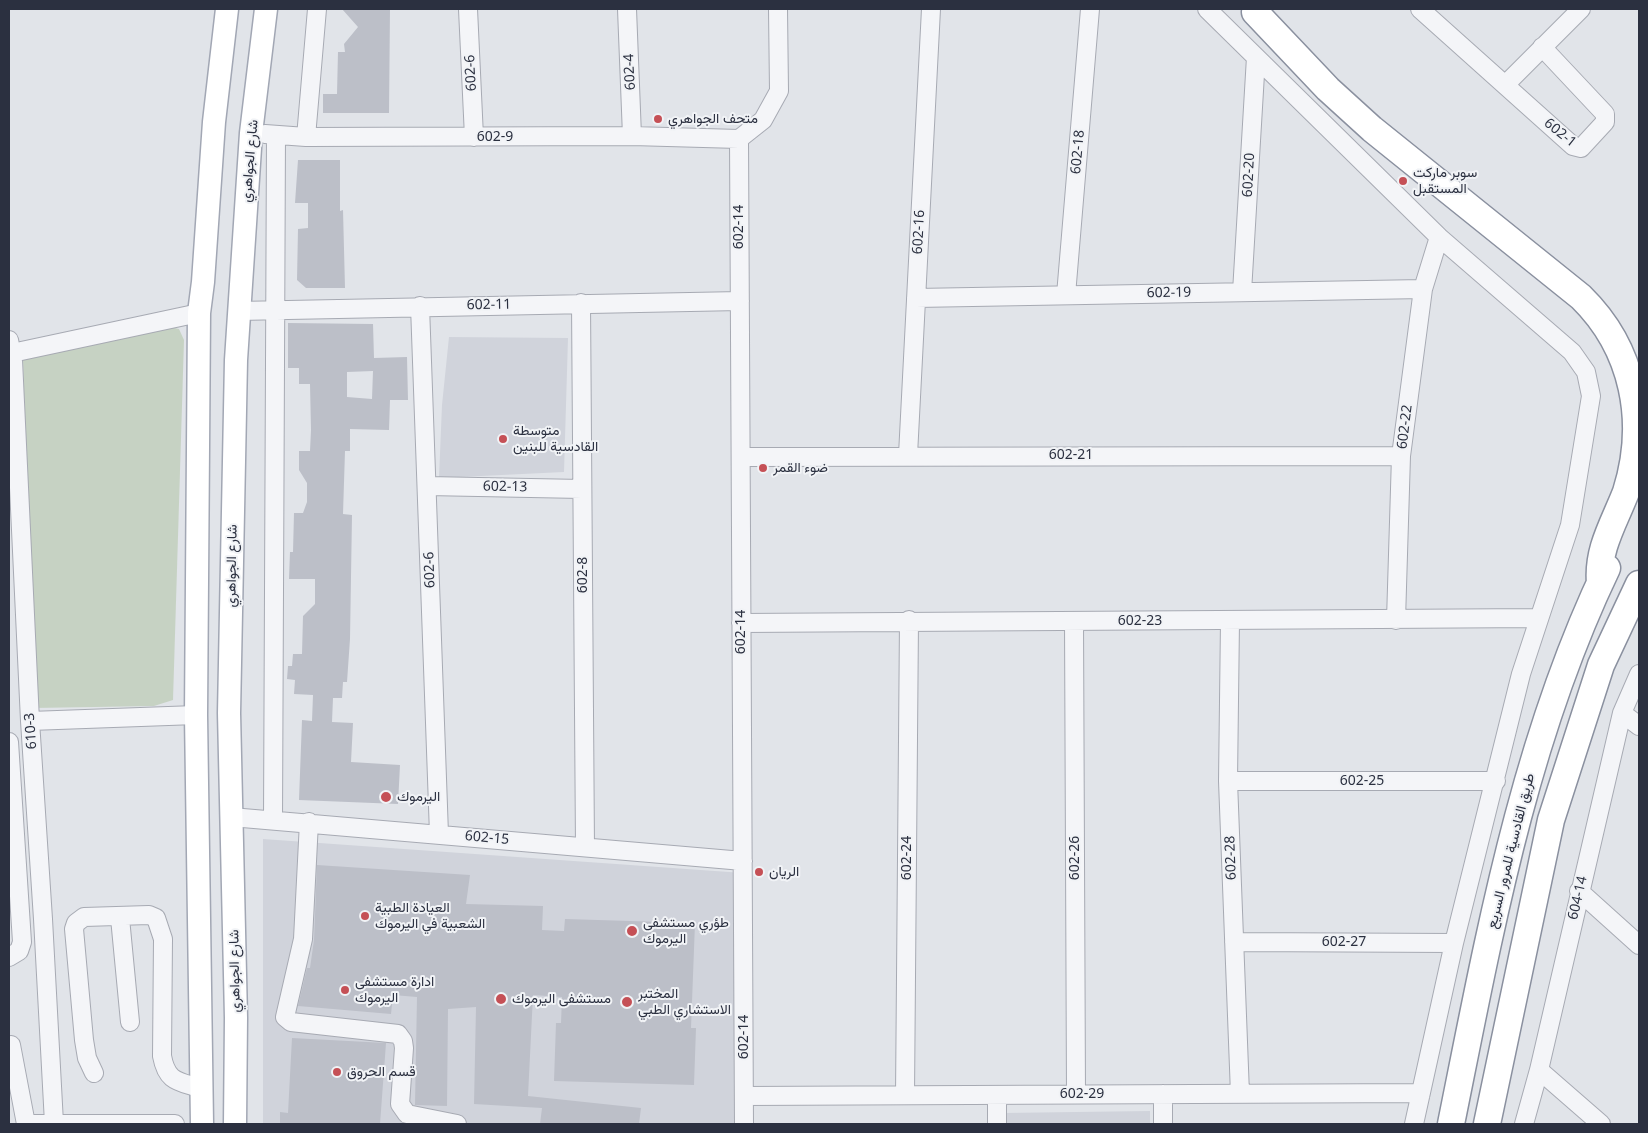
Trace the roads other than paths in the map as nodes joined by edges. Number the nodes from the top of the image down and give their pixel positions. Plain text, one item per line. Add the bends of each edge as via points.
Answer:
1 (227, 9) edge
2 (266, 9) edge
3 (317, 9) edge
4 (468, 9) edge
5 (627, 9) edge
6 (778, 9) edge
7 (931, 9) edge
8 (1090, 9) edge
9 (1207, 9) edge
10 (1420, 9) edge
11 (1581, 9) edge
12 (1253, 10) edge
13 (1542, 47) junction
14 (1256, 57) junction
15 (1505, 85) junction
16 (252, 134) junction
17 (276, 135) junction
18 (632, 136) junction
19 (306, 137) junction
20 (474, 137) junction
21 (739, 139) junction
22 (1440, 237) junction
23 (1423, 289) junction
24 (1242, 292) junction
25 (1066, 295) junction
26 (916, 298) junction
27 (740, 301) junction
28 (581, 304) junction
29 (420, 306) junction
30 (238, 311) junction
31 (276, 311) junction
32 (199, 313) junction
33 (10, 346) edge
34 (908, 455) junction
35 (1401, 456) junction
36 (741, 457) junction
37 (427, 486) junction
38 (582, 488) junction
39 (1639, 505) edge
40 (1600, 583) junction
41 (1639, 584) edge
42 (1538, 618) junction
43 (909, 620) junction
44 (1396, 620) junction
45 (1074, 621) junction
46 (1230, 621) junction
47 (741, 623) junction
48 (1639, 674) edge
49 (1622, 713) junction
50 (196, 715) junction
51 (30, 721) junction
52 (1639, 726) edge
53 (9, 742) edge
54 (1228, 781) junction
55 (1496, 781) junction
56 (231, 817) junction
57 (273, 819) junction
58 (309, 822) junction
59 (439, 834) junction
60 (584, 847) junction
61 (742, 861) junction
62 (1579, 891) junction
63 (120, 918) junction
64 (1234, 942) junction
65 (1454, 943) junction
66 (1639, 945) edge
67 (9, 957) edge
68 (130, 1022) dead end
69 (12, 1045) dead end
70 (1539, 1070) junction
71 (94, 1073) dead end
72 (202, 1089) junction
73 (1421, 1093) junction
74 (1076, 1094) junction
75 (1163, 1094) junction
76 (1240, 1094) junction
77 (905, 1095) junction
78 (997, 1095) junction
79 (744, 1096) junction
80 (54, 1123) edge
81 (26, 1124) edge
82 (175, 1124) edge
83 (202, 1124) edge
84 (235, 1124) edge
85 (456, 1124) edge
86 (744, 1124) edge
87 (997, 1124) edge
88 (1163, 1124) edge
89 (1414, 1124) edge
90 (1451, 1124) edge
91 (1487, 1124) edge
92 (1524, 1124) edge
93 (1601, 1124) edge

1 - 32 main road via 214,122
2 - 16 main road, شارع الجواهري
3 - 19 street
4 - 20 street, 602-6
5 - 18 street, 602-4
6 - 21 street via 779,90 763,120
7 - 26 street, 602-16
8 - 25 street, 602-18
9 - 14 street
10 - 15 street, 602-1
11 - 13 street
12 - 40 highway via 1328,89 1372,129 1581,297 1600,316 1615,339 1635,389 1638,443 1631,478 1602,548
13 - 15 street
13 - 15 street, 602-1 via 1605,114 1605,122 1583,146 1573,146
14 - 22 street
14 - 24 street, 602-20
16 - 17 street, 602-9
16 - 30 main road, شارع الجواهري
17 - 19 street, 602-9
17 - 31 street
18 - 20 street, 602-9
18 - 21 street, 602-9
19 - 20 street, 602-9
21 - 27 street, 602-14
22 - 23 street, 602-22
22 - 42 street via 1572,352 1590,384 1590,409 1570,525
23 - 24 street, 602-19
23 - 35 street, 602-22
24 - 25 street, 602-19
25 - 26 street, 602-19
26 - 34 street, 602-16
27 - 28 street, 602-11
27 - 36 street, 602-14
28 - 29 street, 602-11
28 - 38 street, 602-8
29 - 31 street, 602-11
29 - 37 street, 602-6
30 - 31 street, 602-11
30 - 56 main road, شارع الجواهري via 230,704
31 - 57 street
32 - 33 street
32 - 50 main road
33 - 51 street, 610-3
34 - 35 street, 602-21
34 - 36 street, 602-21
35 - 44 street, 602-22
36 - 47 street, 602-14
37 - 38 street, 602-13
37 - 59 street, 602-6
38 - 60 street, 602-8
39 - 40 highway, طريق القادسية للمرور السريع
40 - 90 highway, طريق القادسية للمرور السريع via 1560,681 1520,803
41 - 91 highway via 1601,665 1551,820
42 - 44 street, 602-23
42 - 55 street
43 - 45 street, 602-23
43 - 47 street, 602-23
43 - 77 street, 602-24
44 - 46 street, 602-23
45 - 46 street, 602-23
45 - 74 street, 602-26
46 - 54 street, 602-28
47 - 61 street, 602-14
48 - 49 street, 604-14
49 - 52 street
49 - 62 street, 604-14
50 - 51 street
50 - 72 main road
51 - 80 street, 610-3
53 - 67 street via 22,942 19,951
54 - 55 street, 602-25
54 - 64 street, 602-28
55 - 65 street
56 - 57 street, 602-15
56 - 84 main road, شارع الجواهري
57 - 58 street, 602-15
58 - 59 street, 602-15
58 - 85 street via 302,939 285,1018 291,1022 398,1034 404,1048 400,1104 403,1112
59 - 60 street, 602-15
60 - 61 street, 602-15
61 - 79 street, 602-14
62 - 66 street
62 - 70 street, 604-14
63 - 68 street
63 - 71 street via 80,918 74,929 84,1040
63 - 72 street via 149,916 156,918 160,926 163,939 162,1056 165,1070 170,1078
64 - 65 street, 602-27
64 - 76 street, 602-28
65 - 73 street
69 - 81 street
70 - 92 street, 604-14
70 - 93 street
72 - 83 main road
73 - 76 street, 602-29
73 - 89 street
74 - 75 street, 602-29
74 - 78 street, 602-29
75 - 76 street, 602-29
75 - 88 street
77 - 78 street, 602-29
77 - 79 street, 602-29
78 - 87 street
79 - 86 street, 602-14
80 - 81 street
80 - 82 street

